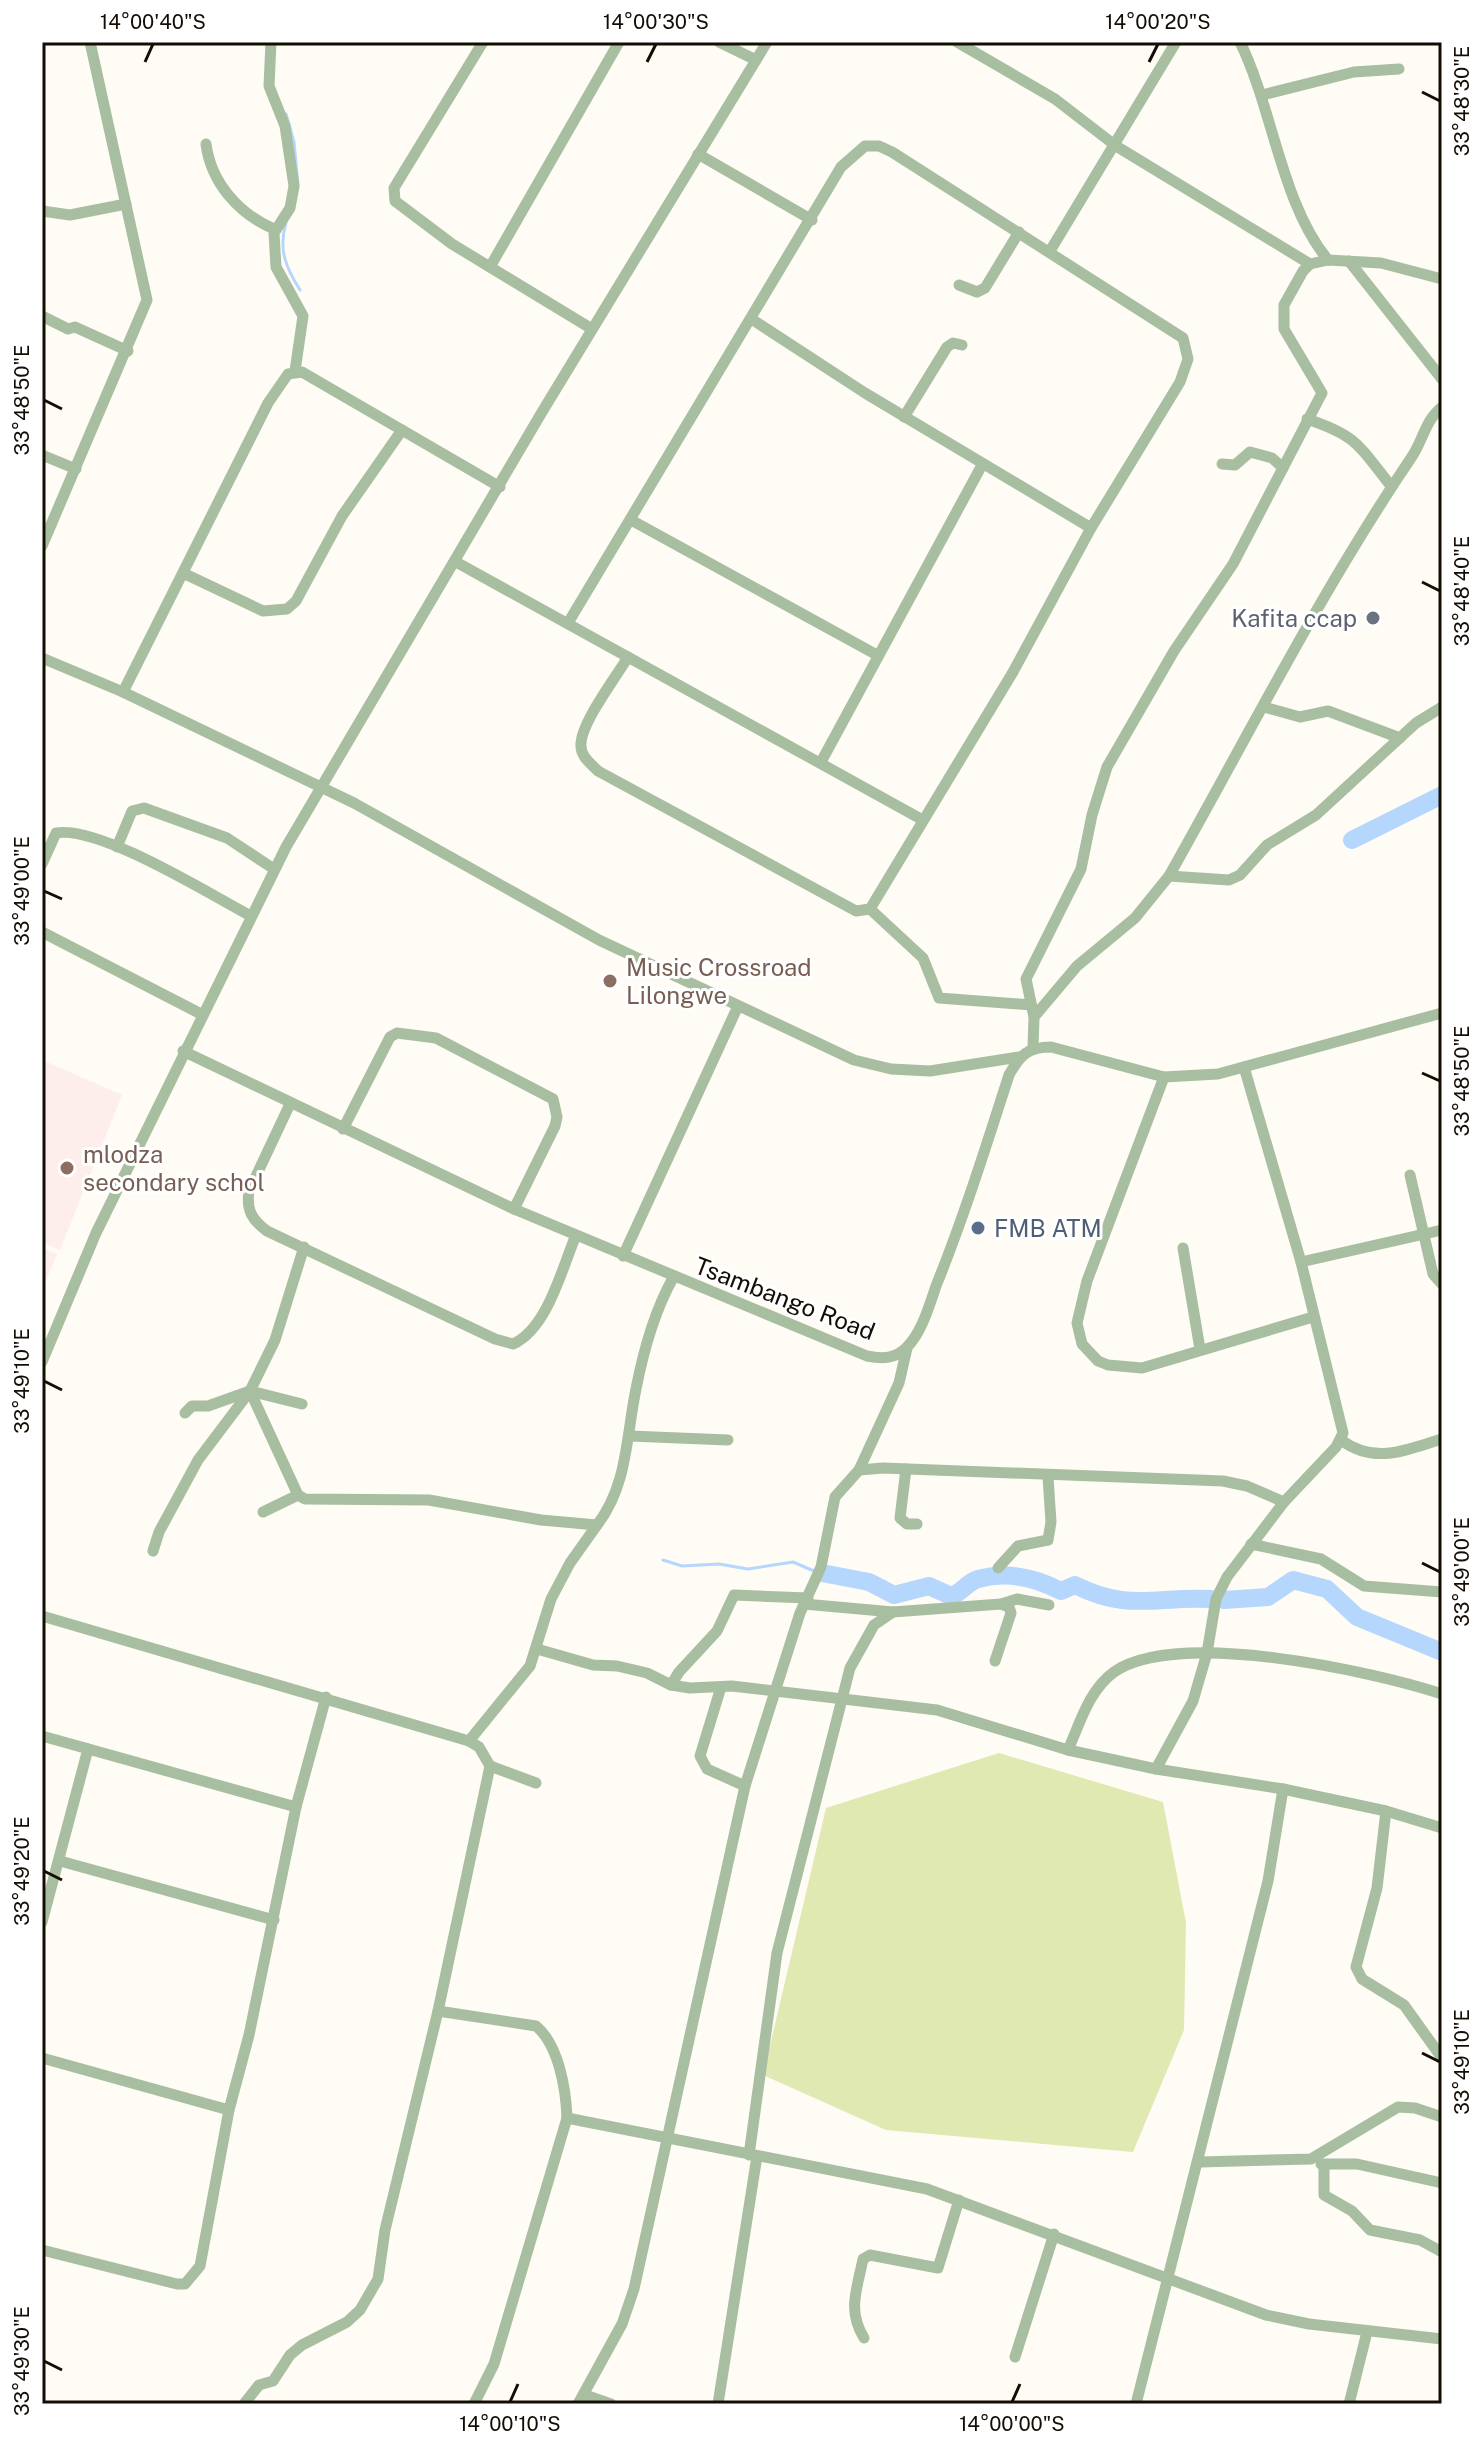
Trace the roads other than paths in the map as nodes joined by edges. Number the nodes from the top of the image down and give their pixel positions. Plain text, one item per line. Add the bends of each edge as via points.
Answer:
1 (90, 42) edge
2 (271, 42) edge
3 (483, 42) edge
4 (619, 42) edge
5 (719, 42) edge
6 (767, 42) edge
7 (957, 42) edge
8 (1176, 42) edge
9 (1240, 42) edge
10 (756, 60) junction
11 (1399, 69) dead end
12 (1262, 95) junction
13 (206, 144) dead end
14 (1116, 146) junction
15 (698, 154) junction
16 (126, 204) junction
17 (42, 211) edge
18 (812, 220) junction
19 (274, 229) junction
20 (1019, 232) junction
21 (1050, 251) junction
22 (1328, 260) junction
23 (1349, 261) junction
24 (1310, 264) junction
25 (490, 267) junction
26 (1442, 279) edge
27 (959, 285) dead end
28 (42, 316) edge
29 (753, 320) junction
30 (592, 329) junction
31 (962, 345) dead end
32 (128, 351) junction
33 (295, 371) junction
34 (1442, 379) edge
35 (1442, 407) edge
36 (904, 417) junction
37 (1307, 419) junction
38 (402, 430) junction
39 (42, 455) edge
40 (1222, 464) dead end
41 (982, 465) junction
42 (1283, 468) junction
43 (76, 469) junction
44 (1391, 486) junction
45 (500, 487) junction
46 (631, 520) junction
47 (1091, 528) junction
48 (42, 546) edge
49 (456, 562) junction
50 (183, 573) junction
51 (568, 623) junction
52 (877, 655) junction
53 (628, 657) junction
54 (42, 658) edge
55 (123, 692) junction
56 (1264, 707) junction
57 (1442, 707) edge
58 (1400, 738) junction
59 (821, 762) junction
60 (321, 787) junction
61 (921, 819) junction
62 (117, 847) junction
63 (42, 864) edge
64 (274, 869) junction
65 (1169, 876) junction
66 (870, 909) junction
67 (251, 916) junction
68 (42, 932) edge
69 (738, 1006) junction
70 (1032, 1011) junction
71 (1442, 1013) edge
72 (201, 1014) junction
73 (1033, 1047) junction
74 (183, 1051) junction
75 (1019, 1057) junction
76 (1244, 1067) junction
77 (1164, 1077) junction
78 (290, 1104) junction
79 (343, 1129) junction
80 (1410, 1175) dead end
81 (514, 1209) junction
82 (1442, 1230) edge
83 (576, 1235) junction
84 (1424, 1235) junction
85 (304, 1247) junction
86 (1183, 1248) dead end
87 (623, 1256) junction
88 (1301, 1262) junction
89 (673, 1278) junction
90 (1442, 1284) edge
91 (1313, 1317) junction
92 (907, 1348) junction
93 (1200, 1349) junction
94 (42, 1362) edge
95 (250, 1391) junction
96 (302, 1404) dead end
97 (185, 1413) dead end
98 (630, 1436) junction
99 (728, 1440) dead end
100 (1341, 1440) junction
101 (1441, 1440) edge
102 (906, 1469) junction
103 (859, 1470) junction
104 (1048, 1477) junction
105 (298, 1495) junction
106 (1284, 1502) junction
107 (263, 1512) dead end
108 (917, 1524) dead end
109 (597, 1525) junction
110 (1251, 1544) junction
111 (153, 1551) dead end
112 (998, 1568) dead end
113 (1442, 1592) edge
114 (806, 1601) junction
115 (1001, 1604) junction
116 (1049, 1605) dead end
117 (893, 1612) junction
118 (42, 1616) edge
119 (537, 1649) junction
120 (1207, 1653) junction
121 (995, 1661) dead end
122 (671, 1685) junction
123 (721, 1687) junction
124 (774, 1693) junction
125 (1442, 1694) edge
126 (326, 1697) junction
127 (843, 1699) junction
128 (42, 1736) edge
129 (469, 1741) junction
130 (88, 1749) junction
131 (1068, 1750) junction
132 (490, 1766) junction
133 (1156, 1769) junction
134 (536, 1783) dead end
135 (745, 1786) junction
136 (1283, 1789) junction
137 (296, 1807) junction
138 (1386, 1811) junction
139 (1442, 1828) edge
140 (60, 1861) junction
141 (274, 1920) junction
142 (42, 1922) edge
143 (438, 2011) junction
144 (42, 2058) edge
145 (1442, 2058) edge
146 (229, 2110) junction
147 (1442, 2117) edge
148 (567, 2118) junction
149 (669, 2140) junction
150 (753, 2155) junction
151 (1311, 2159) junction
152 (1200, 2162) junction
153 (1324, 2165) junction
154 (1442, 2183) edge
155 (959, 2200) junction
156 (1054, 2234) junction
157 (42, 2250) edge
158 (1442, 2252) edge
159 (1166, 2276) junction
160 (1367, 2332) junction
161 (864, 2338) dead end
162 (1442, 2339) edge
163 (1015, 2357) dead end
164 (582, 2400) edge
165 (244, 2404) edge
166 (474, 2404) edge
167 (611, 2404) edge
168 (718, 2404) edge
169 (1136, 2404) edge
170 (1349, 2404) edge

1 - 16 street
2 - 19 street via 269,86 285,126 294,186 290,208
3 - 25 street via 393,195 399,207
4 - 25 street
5 - 10 street
6 - 10 street
7 - 14 street via 1055,99
8 - 14 street
9 - 12 street
10 - 15 street
11 - 12 street via 1354,72
12 - 22 street via 1297,200
13 - 19 street via 229,196 244,213
14 - 21 street
14 - 24 street
15 - 18 street
15 - 30 street
16 - 17 street via 70,215
16 - 32 street via 147,300
18 - 20 street via 841,167 865,146 879,146
18 - 29 street
19 - 33 street via 276,267 303,316
20 - 21 street
20 - 27 street via 985,288 977,292
21 - 47 street via 1175,330 1187,348 1180,382
22 - 23 street
22 - 24 street
23 - 26 street via 1393,265
23 - 34 street
24 - 37 street via 1290,291 1283,317 1289,341 1322,390
25 - 30 street
28 - 32 street
29 - 36 street
29 - 46 street
30 - 45 street
31 - 36 street via 947,347
32 - 43 street
33 - 38 street
33 - 50 street via 281,381 268,403
35 - 44 street
36 - 41 street
37 - 42 street
37 - 44 street via 1344,432
38 - 45 street
38 - 50 street via 287,609 263,611
39 - 43 street
40 - 42 street via 1235,465 1250,452 1259,452
41 - 47 street
41 - 52 street
42 - 70 street via 1233,564 1174,651 1107,767 1081,869 1026,979
43 - 48 street
44 - 56 street
45 - 49 street
46 - 51 street
46 - 52 street
47 - 61 street via 1013,672
49 - 51 street
49 - 60 street
50 - 55 street
51 - 53 street
52 - 59 street
53 - 59 street
53 - 66 street via 585,729 580,745 585,759 598,771 856,911
54 - 55 street
55 - 60 street
56 - 58 street via 1300,717 1328,711
56 - 65 street
57 - 58 street
58 - 65 street via 1316,815 1267,845 1235,879
59 - 61 street
60 - 64 street
60 - 69 street via 599,940
61 - 66 street
62 - 63 street via 80,832 56,833
62 - 64 street via 132,811 144,808 227,838
62 - 67 street
64 - 67 street
65 - 70 street via 1135,918
66 - 70 street via 923,958 939,998
67 - 72 street
68 - 72 street
69 - 75 street via 854,1060 891,1069 944,1070
69 - 87 street
70 - 73 street
71 - 76 street
72 - 74 street
73 - 75 street
73 - 77 street via 1051,1047
74 - 78 street, Tsambango Road
74 - 94 street via 96,1233
75 - 92 street via 950,1251
76 - 77 street
76 - 88 street
77 - 93 street via 1087,1281 1078,1334 1088,1352 1118,1368 1142,1368
78 - 79 street, Tsambango Road
78 - 85 street via 247,1203 256,1223
79 - 81 street, Tsambango Road
79 - 81 street via 390,1037 397,1033 436,1038 553,1099 555,1126
80 - 84 street
81 - 83 street, Tsambango Road
82 - 84 street
83 - 85 street via 538,1320 513,1344
83 - 87 street, Tsambango Road
84 - 88 street
84 - 90 street via 1433,1274
85 - 95 street via 281,1326
86 - 93 street
87 - 89 street, Tsambango Road
88 - 91 street
89 - 92 street, Tsambango Road via 867,1356 892,1357
89 - 98 street via 639,1378
91 - 93 street
91 - 100 street via 1342,1425
92 - 103 street via 899,1383
95 - 96 street
95 - 97 street via 208,1406 192,1406
95 - 105 street
95 - 111 street via 210,1440
98 - 99 street
98 - 109 street via 613,1501
100 - 101 street via 1361,1453 1383,1456
100 - 106 street
102 - 103 street
102 - 104 street
102 - 108 street via 900,1518
103 - 114 street via 835,1497 821,1567
104 - 106 street via 1223,1481
104 - 112 street via 1048,1540 1018,1546
105 - 107 street
105 - 109 street via 312,1500 429,1500
106 - 110 street
109 - 119 street via 551,1599
110 - 113 street via 1321,1559 1364,1586
110 - 120 street via 1216,1599
114 - 117 street
114 - 122 street via 734,1595 717,1631
114 - 124 street
115 - 116 street via 1017,1599
115 - 117 street
115 - 121 street via 1011,1613
117 - 127 street via 871,1630 850,1668
118 - 126 street
119 - 122 street via 647,1673
119 - 129 street via 530,1666
120 - 125 street via 1352,1670
120 - 131 street via 1181,1653 1117,1670 1094,1694
120 - 133 street via 1193,1701
122 - 123 street
123 - 124 street
123 - 135 street via 700,1756 707,1769
124 - 127 street
124 - 135 street
126 - 129 street
126 - 137 street
127 - 131 street via 937,1710
127 - 150 street via 777,1953
128 - 130 street
129 - 132 street
130 - 137 street
130 - 140 street
131 - 133 street
132 - 134 street
132 - 143 street
133 - 136 street
135 - 149 street
136 - 138 street
136 - 152 street via 1268,1881
137 - 141 street
138 - 139 street
138 - 145 street via 1377,1888 1356,1967 1362,1979 1404,2005
140 - 141 street
140 - 142 street
141 - 146 street
143 - 148 street via 528,2023 542,2031 555,2056
143 - 165 street via 378,2279 360,2310 302,2345 273,2381 259,2385
144 - 146 street
146 - 157 street via 200,2266 185,2284
147 - 151 street via 1398,2107
148 - 149 street
148 - 166 street via 494,2364
149 - 150 street
149 - 164 street via 634,2289
150 - 155 street via 894,2181
150 - 168 street
151 - 152 street
151 - 153 street
152 - 159 street
153 - 154 street via 1357,2164
153 - 158 street via 1324,2195 1352,2211 1364,2226 1420,2240
155 - 156 street
155 - 161 street via 938,2268 870,2255 863,2259 853,2312
156 - 159 street
156 - 163 street
159 - 160 street via 1266,2315
159 - 169 street
160 - 162 street
160 - 170 street
164 - 167 street

